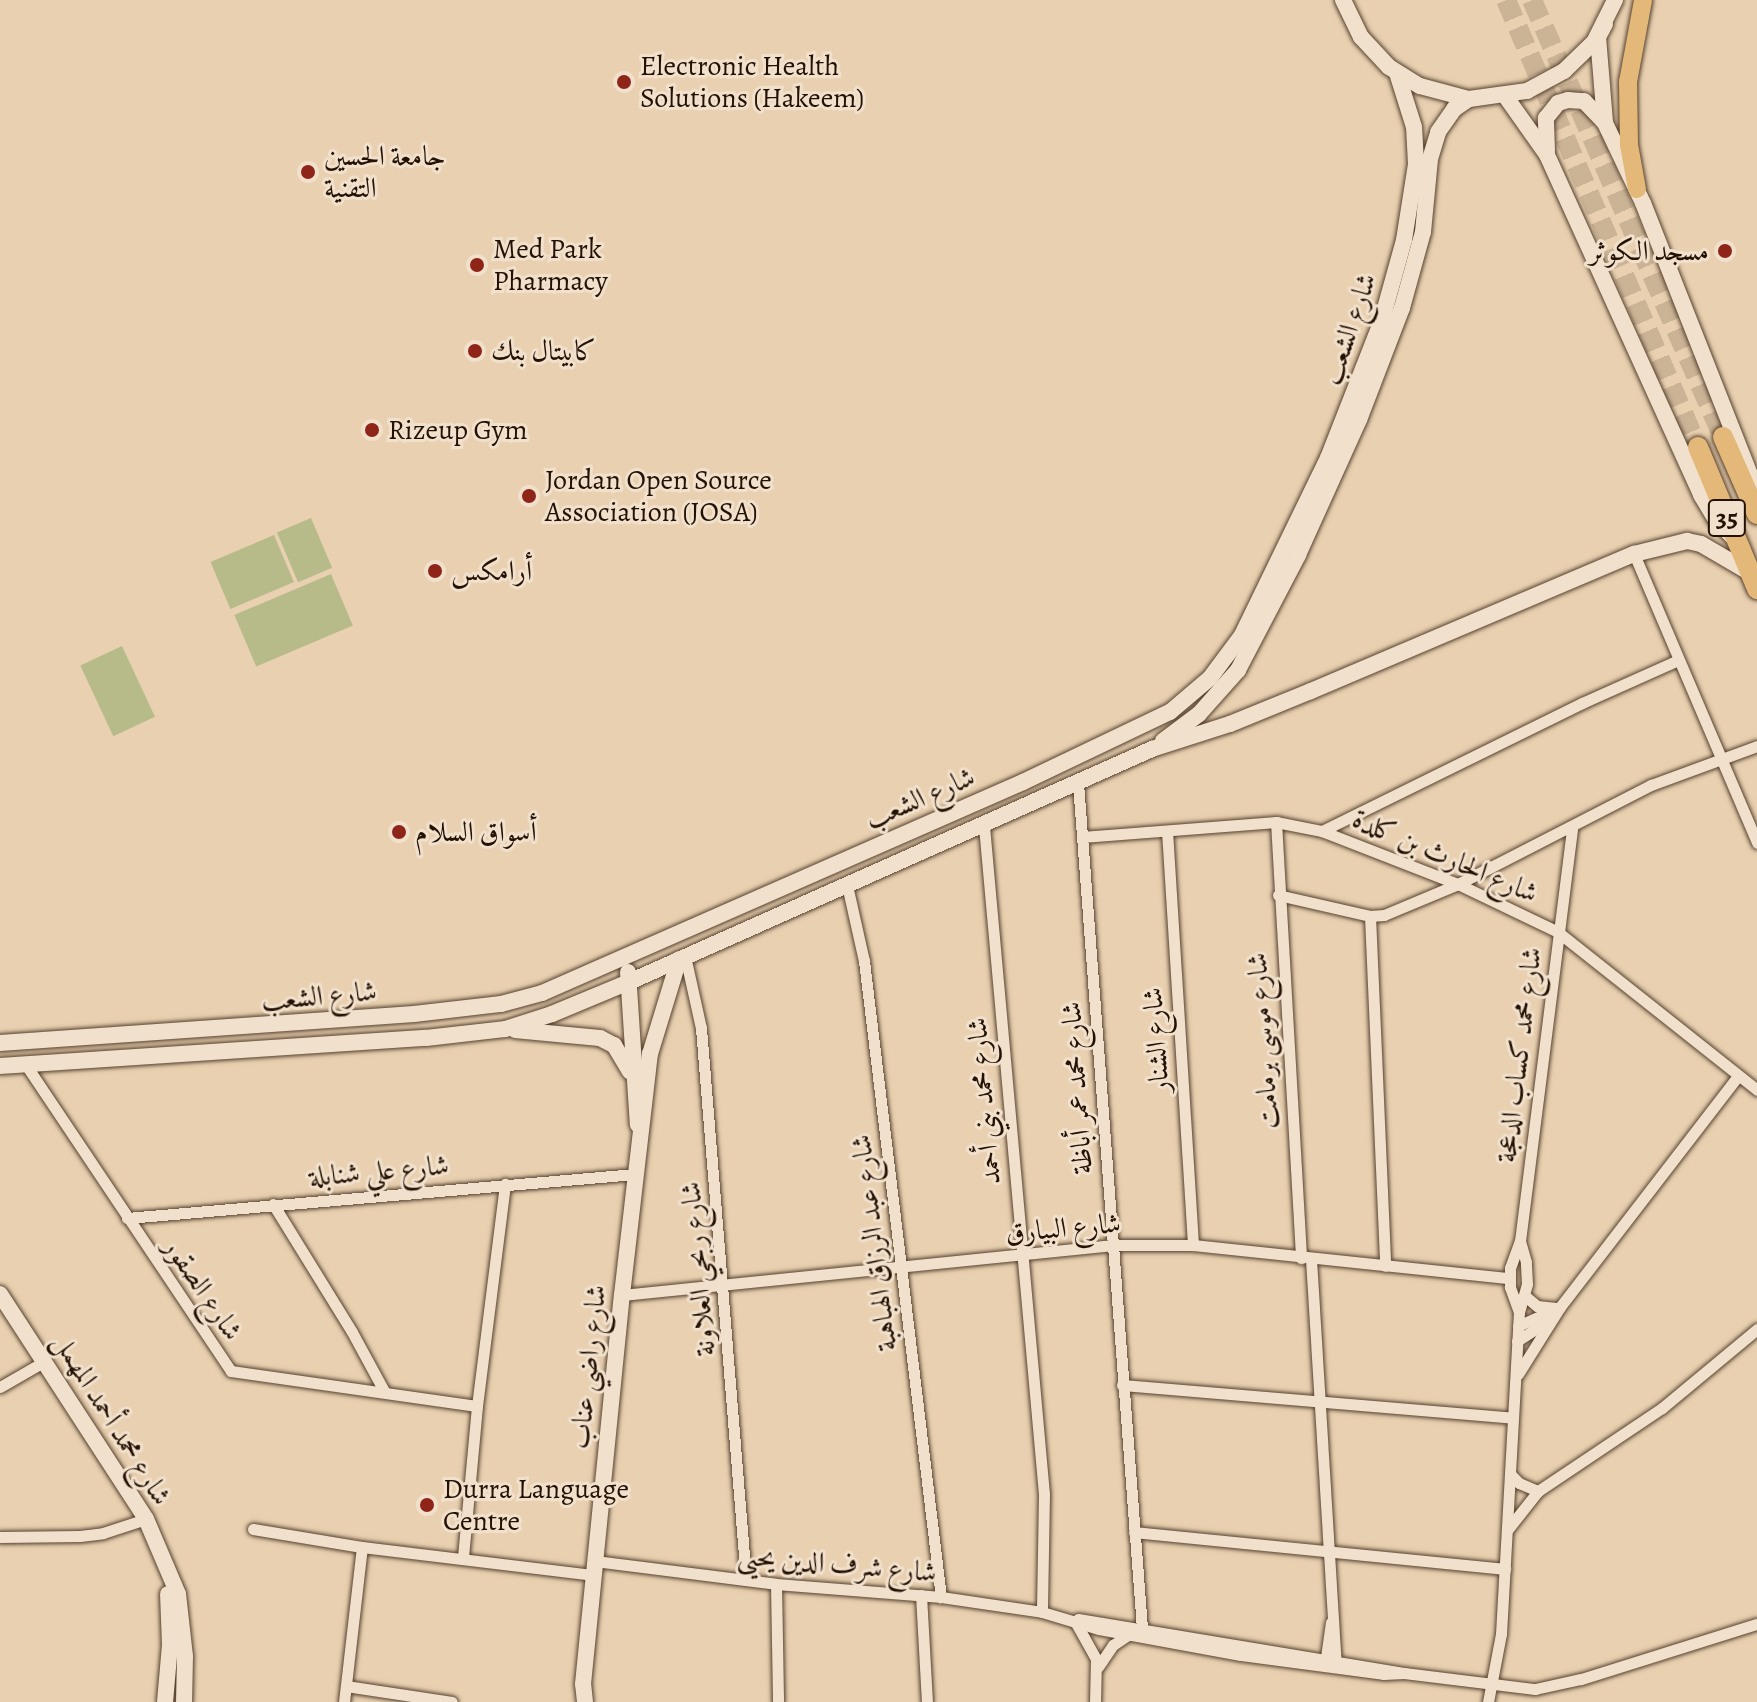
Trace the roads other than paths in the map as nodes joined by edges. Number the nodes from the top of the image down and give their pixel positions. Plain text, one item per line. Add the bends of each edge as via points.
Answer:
1 (1343, 0) edge
2 (1615, 0) edge
3 (1643, 0) edge
4 (1605, 24) junction
5 (1397, 73) junction
6 (1506, 97) junction
7 (1469, 99) junction
8 (1605, 123) junction
9 (1547, 155) junction
10 (1637, 189) junction
11 (1723, 437) tunnel mouth
12 (1698, 447) tunnel mouth
13 (1757, 493) edge
14 (1757, 514) edge
15 (1735, 539) junction
16 (1634, 554) junction
17 (1753, 580) edge
18 (1676, 661) junction
19 (1757, 746) edge
20 (1152, 749) junction
21 (1719, 759) junction
22 (1078, 783) junction
23 (1276, 822) junction
24 (922, 825) junction
25 (984, 826) junction
26 (1572, 828) junction
27 (1167, 831) junction
28 (1322, 831) junction
29 (1082, 837) junction
30 (1757, 843) edge
31 (930, 848) junction
32 (1458, 884) junction
33 (847, 885) junction
34 (1278, 895) junction
35 (1370, 916) junction
36 (1558, 932) junction
37 (682, 958) junction
38 (626, 959) junction
39 (629, 982) junction
40 (505, 1029) junction
41 (0, 1043) edge
42 (26, 1065) junction
43 (0, 1066) edge
44 (1738, 1076) junction
45 (632, 1077) junction
46 (1757, 1090) edge
47 (640, 1133) junction
48 (635, 1174) junction
49 (505, 1184) junction
50 (273, 1204) junction
51 (127, 1218) junction
52 (1520, 1241) junction
53 (1113, 1245) junction
54 (1193, 1245) junction
55 (1021, 1255) junction
56 (1306, 1259) junction
57 (1385, 1266) junction
58 (900, 1268) junction
59 (1509, 1278) junction
60 (724, 1285) junction
61 (0, 1294) edge
62 (622, 1295) junction
63 (1525, 1296) junction
64 (1560, 1307) junction
65 (1519, 1312) junction
66 (1518, 1326) junction
67 (1757, 1329) edge
68 (1517, 1341) junction
69 (45, 1361) junction
70 (1514, 1381) junction
71 (1122, 1385) junction
72 (0, 1387) edge
73 (384, 1391) junction
74 (1318, 1399) junction
75 (477, 1406) junction
76 (1511, 1418) junction
77 (1510, 1474) junction
78 (1538, 1491) junction
79 (146, 1519) junction
80 (253, 1529) dead end
81 (1508, 1529) junction
82 (1134, 1532) junction
83 (0, 1537) edge
84 (362, 1547) junction
85 (1328, 1549) junction
86 (463, 1557) junction
87 (595, 1568) junction
88 (1505, 1569) junction
89 (168, 1576) junction
90 (746, 1580) junction
91 (776, 1584) junction
92 (921, 1595) junction
93 (941, 1597) junction
94 (1042, 1612) junction
95 (1073, 1619) junction
96 (1757, 1624) edge
97 (1104, 1626) junction
98 (1142, 1629) junction
99 (1128, 1635) junction
100 (1332, 1636) junction
101 (1177, 1640) junction
102 (1090, 1643) junction
103 (1300, 1655) junction
104 (1356, 1662) junction
105 (1331, 1663) junction
106 (1097, 1667) junction
107 (1404, 1673) junction
108 (1492, 1684) junction
109 (346, 1686) junction
110 (165, 1702) edge
111 (184, 1702) edge
112 (344, 1702) edge
113 (452, 1702) edge
114 (585, 1702) edge
115 (778, 1702) edge
116 (927, 1702) edge
117 (1095, 1702) edge
118 (1488, 1702) edge

1 - 5 street via 1361,37
2 - 4 street
3 - 10 main road via 1628,94
4 - 6 street via 1564,71
4 - 8 street via 1598,37
5 - 7 street via 1436,93
5 - 24 street, شارع الشعب via 1416,146 1410,210 1390,297 1328,458 1242,635 1210,678 1170,712
6 - 7 street
6 - 9 street
7 - 20 street, شارع الشعب via 1454,109 1438,132 1423,232 1406,296 1359,420 1298,555 1238,670 1199,714
8 - 9 street via 1584,101 1558,103 1546,118
8 - 10 street
9 - 15 street via 1701,495
10 - 13 street
11 - 14 highway, 35
12 - 15 highway, 35
15 - 17 highway, 35
16 - 17 street, شارع الشعب via 1687,541 1701,544
16 - 18 street
16 - 20 street, شارع الشعب via 1284,702
18 - 21 street
18 - 28 street
19 - 21 street
20 - 22 street, شارع الشعب
21 - 26 street via 1651,785
21 - 30 street
22 - 25 street, شارع الشعب
22 - 29 street, شارع محمد عمر أباظة
23 - 27 street, شارع الحارث بن كلدة
23 - 28 street, شارع الحارث بن كلدة
23 - 34 street, شارع موسى برمامت
24 - 31 street via 935,833
24 - 38 street, شارع الشعب
25 - 31 street, شارع الشعب
25 - 55 street, شارع محمد بني أحمد
26 - 32 street
26 - 36 street, شارع محمد كساب الدعجة
27 - 29 street, شارع الحارث بن كلدة
27 - 54 street, شارع الشنار
28 - 32 street, شارع الحارث بن كلدة
29 - 53 street, شارع محمد عمر أباظة
31 - 33 street, شارع الشعب
32 - 35 street
32 - 36 street, شارع الحارث بن كلدة
33 - 37 street, شارع الشعب
33 - 58 street, شارع عبد الرزاق الهباهبة via 864,961
34 - 35 street
34 - 56 street, شارع موسى برمامت
35 - 57 street
36 - 44 street, شارع الحارث بن كلدة
36 - 52 street, شارع محمد كساب الدعجة
37 - 39 street, شارع الشعب
37 - 47 street, شارع راضي عناب via 655,1030
37 - 60 street, شارع ربحي العلاونة via 701,1028
38 - 39 street, شارع راضي عناب
38 - 41 street, شارع الشعب via 542,993 458,1010
39 - 40 street, شارع الشعب
39 - 45 street, شارع راضي عناب
40 - 42 street, شارع الشعب
40 - 45 street via 600,1038 614,1045
42 - 43 street, شارع الشعب
42 - 51 street, شارع الصقور
44 - 46 street, شارع الحارث بن كلدة
44 - 64 street
45 - 47 street, شارع راضي عناب
47 - 48 street, شارع راضي عناب
48 - 49 street, شارع علي شنابلة
48 - 62 street, شارع راضي عناب
49 - 50 street, شارع علي شنابلة
49 - 75 street
50 - 51 street, شارع علي شنابلة
50 - 73 street
51 - 73 street, شارع الصقور via 231,1371
52 - 59 street, شارع محمد كساب الدعجة
52 - 63 street, شارع محمد كساب الدعجة via 1528,1273
53 - 54 street, شارع البيارق
53 - 55 street, شارع البيارق
53 - 71 street, شارع محمد عمر أباظة
54 - 56 street, شارع البيارق
55 - 58 street, شارع البيارق
55 - 94 street, شارع محمد بني أحمد via 1044,1494
56 - 57 street, شارع البيارق
56 - 74 street, شارع موسى برمامت
57 - 59 street, شارع البيارق
58 - 60 street, شارع البيارق
58 - 93 street, شارع عبد الرزاق الهباهبة
59 - 65 street, شارع محمد كساب الدعجة
60 - 62 street, شارع البيارق
60 - 90 street, شارع ربحي العلاونة
61 - 69 street, شارع محمد أحمد المهمل
62 - 87 street, شارع راضي عناب
63 - 64 street via 1537,1306
63 - 65 street, شارع محمد كساب الدعجة
64 - 66 street
64 - 68 street
64 - 70 street
65 - 66 street, شارع محمد كساب الدعجة
66 - 68 street, شارع محمد كساب الدعجة
67 - 78 street via 1662,1408
68 - 70 street, شارع محمد كساب الدعجة
69 - 72 street
69 - 79 street, شارع محمد أحمد المهمل
70 - 76 street, شارع محمد كساب الدعجة
71 - 74 street
71 - 82 street, شارع محمد عمر أباظة
73 - 75 street, شارع الصقور
74 - 76 street
74 - 85 street, شارع موسى برمامت
75 - 86 street
76 - 77 street, شارع محمد كساب الدعجة
77 - 78 street
77 - 81 street, شارع محمد كساب الدعجة
78 - 81 street
79 - 83 street via 92,1535
79 - 89 street, شارع محمد أحمد المهمل
80 - 84 street, شارع شرف الدين يحيى
81 - 88 street, شارع محمد كساب الدعجة
82 - 85 street
82 - 98 street, شارع محمد عمر أباظة
84 - 86 street, شارع شرف الدين يحيى
84 - 109 street
85 - 88 street
85 - 100 street, شارع موسى برمامت
86 - 87 street, شارع شرف الدين يحيى
87 - 90 street, شارع شرف الدين يحيى
87 - 114 street, شارع راضي عناب
88 - 108 street, شارع محمد كساب الدعجة
89 - 110 street, شارع محمد أحمد المهمل
89 - 111 street, شارع محمد أحمد المهمل via 178,1594 183,1631
90 - 91 street, شارع شرف الدين يحيى
91 - 92 street, شارع شرف الدين يحيى
91 - 115 street
92 - 93 street, شارع شرف الدين يحيى
92 - 116 street
93 - 94 street, شارع شرف الدين يحيى
94 - 95 street, شارع شرف الدين يحيى
95 - 97 street, شارع شرف الدين يحيى
95 - 102 street
96 - 108 street, شارع شرف الدين يحيى via 1550,1687
97 - 98 street, شارع شرف الدين يحيى
97 - 99 street, شارع شرف الدين يحيى
97 - 102 street
98 - 101 street, شارع شرف الدين يحيى
99 - 101 street, شارع شرف الدين يحيى
99 - 106 street
100 - 103 street
100 - 104 street
100 - 105 street, شارع موسى برمامت
101 - 103 street, شارع شرف الدين يحيى
101 - 105 street, شارع شرف الدين يحيى
102 - 106 street
103 - 105 street, شارع شرف الدين يحيى
104 - 105 street, شارع شرف الدين يحيى
104 - 107 street, شارع شرف الدين يحيى
105 - 107 street, شارع شرف الدين يحيى
106 - 117 street
107 - 108 street, شارع شرف الدين يحيى
108 - 118 street, شارع محمد كساب الدعجة
109 - 112 street
109 - 113 street

